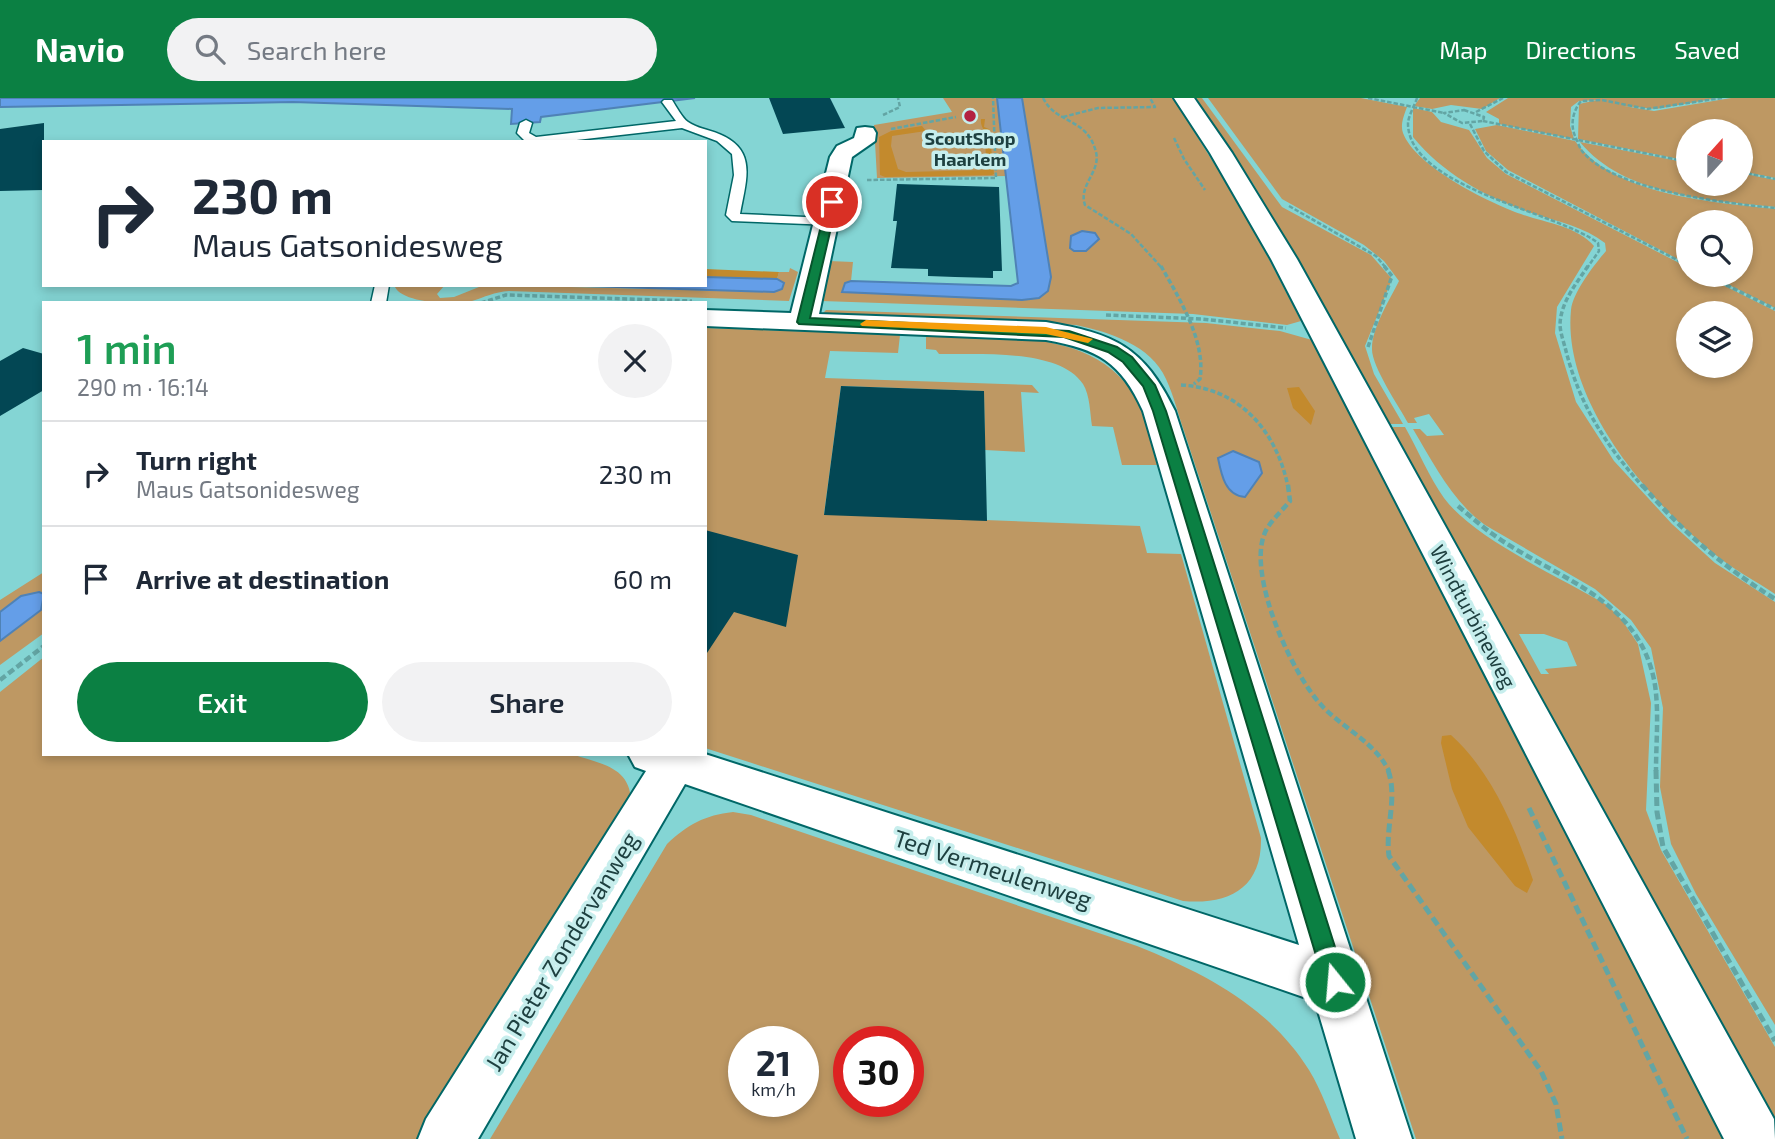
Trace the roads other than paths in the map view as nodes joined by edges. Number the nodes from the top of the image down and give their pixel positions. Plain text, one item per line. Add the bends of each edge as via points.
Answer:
1 (1184, 98) edge
2 (668, 102) dead end
3 (526, 123) dead end
4 (684, 124) junction
5 (865, 133) road end
6 (532, 140) edge
7 (544, 140) edge
8 (827, 222) junction
9 (707, 318) edge
10 (803, 322) junction
11 (663, 758) edge
12 (1335, 982) junction
13 (446, 1139) edge
14 (1384, 1139) edge
15 (1754, 1139) edge

1 - 15 street, Windturbineweg via 1257,211
2 - 4 lane
3 - 6 lane via 523,133
4 - 7 lane
4 - 8 lane via 729,142 739,151 743,161 733,215 737,218
5 - 8 street via 864,141 841,157
8 - 10 street
9 - 10 street
10 - 12 street via 1065,334 1112,350 1132,364 1149,385
11 - 12 street, Ted Vermeulenweg
11 - 13 street, Jan Pieter Zondervanweg
12 - 14 street

